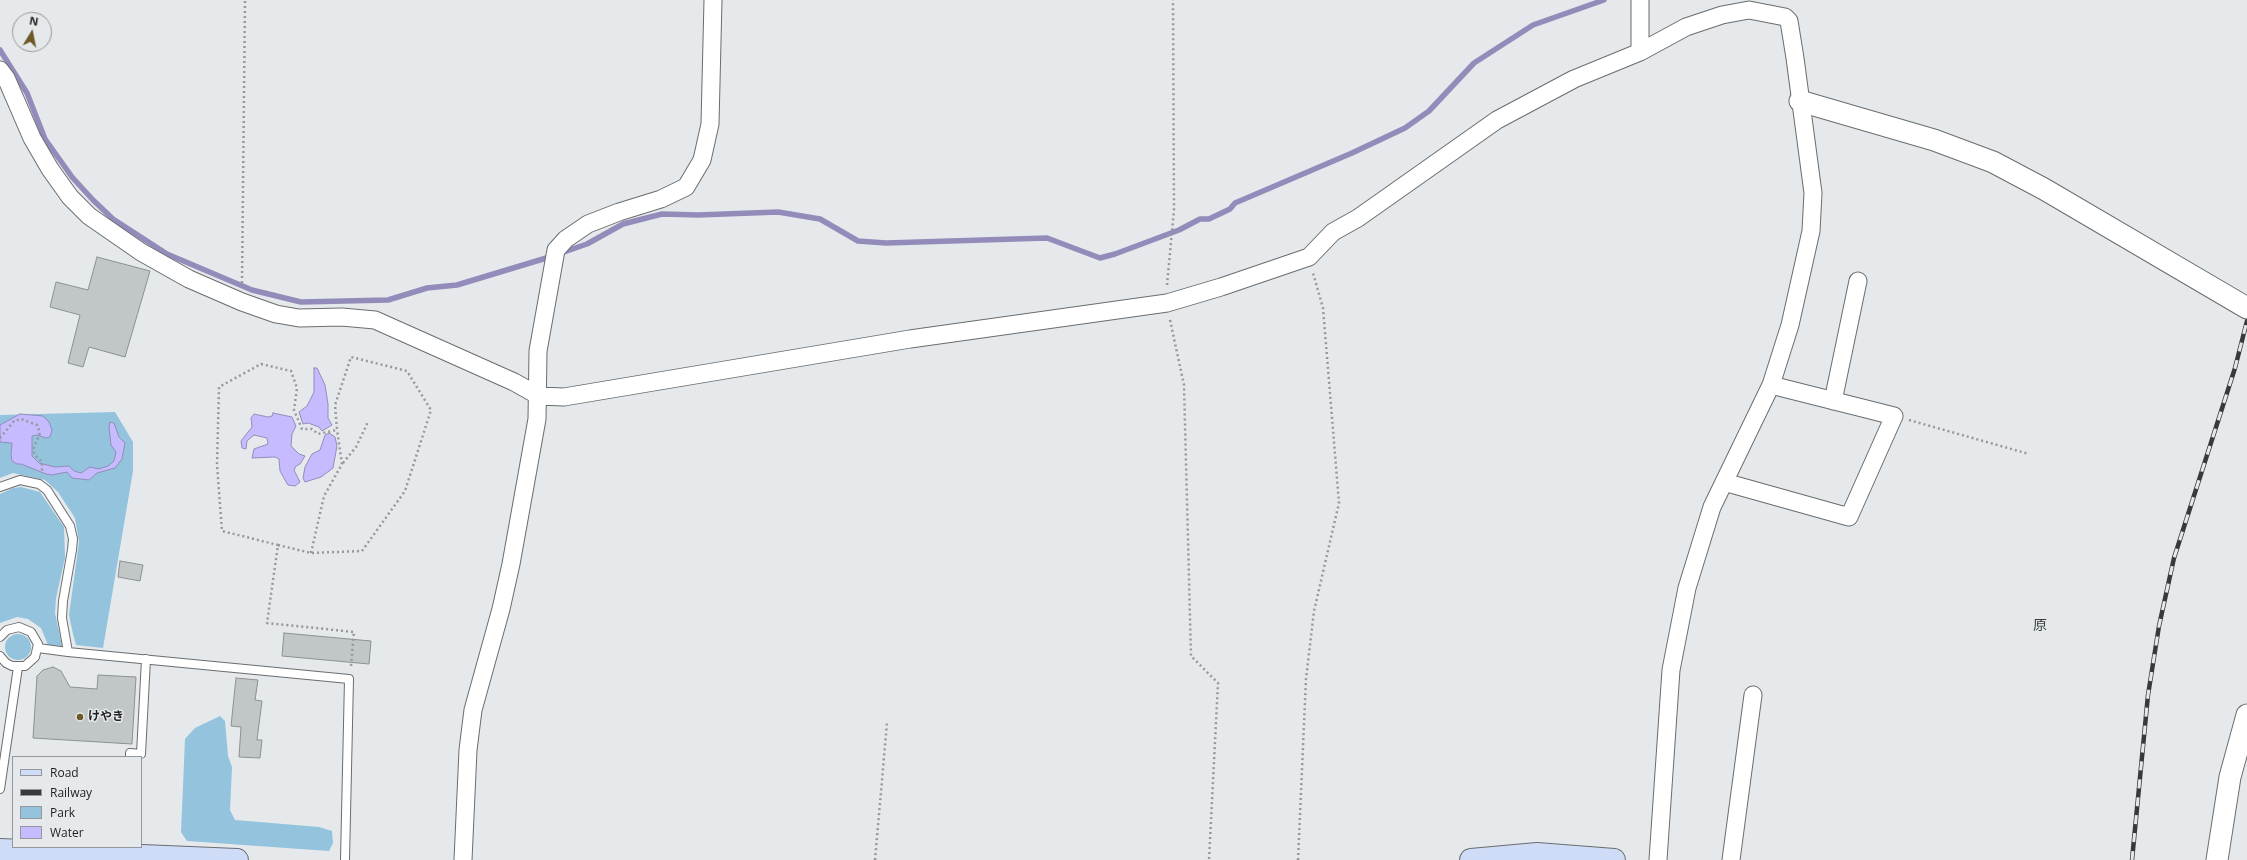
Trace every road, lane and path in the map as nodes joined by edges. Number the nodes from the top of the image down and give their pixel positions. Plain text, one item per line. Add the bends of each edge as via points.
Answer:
1 (244, 0) edge
2 (713, 0) edge
3 (1173, 0) edge
4 (1640, 0) edge
5 (1640, 52) junction
6 (0, 70) edge
7 (1800, 101) junction
8 (1309, 257) junction
9 (1858, 281) dead end
10 (242, 302) junction
11 (1167, 303) junction
12 (2247, 308) edge
13 (1771, 385) junction
14 (539, 396) junction
15 (1833, 401) junction
16 (1894, 416) junction
17 (368, 422) dead end
18 (337, 430) junction
19 (0, 438) edge
20 (2029, 454) dead end
21 (342, 464) junction
22 (1724, 482) junction
23 (39, 484) junction
24 (0, 487) edge
25 (278, 546) junction
26 (311, 553) junction
27 (0, 637) edge
28 (38, 648) junction
29 (68, 652) junction
30 (0, 656) edge
31 (146, 659) junction
32 (18, 667) junction
33 (350, 679) junction
34 (1753, 695) dead end
35 (2247, 715) edge
36 (887, 723) dead end
37 (130, 756) edge
38 (0, 789) edge
39 (0, 850) edge
40 (126, 851) edge
41 (34, 856) edge
42 (237, 860) edge
43 (345, 860) edge
44 (463, 860) edge
45 (874, 860) edge
46 (1209, 860) edge
47 (1298, 860) edge
48 (1471, 860) edge
49 (1614, 860) edge
50 (1658, 860) edge
51 (1731, 860) edge
52 (2217, 860) edge

1 - 10 path
2 - 14 street via 710,124 702,160 686,187 661,199 588,224 566,239 556,250 538,351
3 - 11 path via 1174,210 1167,273
4 - 5 street
5 - 7 street via 1686,27 1722,15 1749,10 1784,17 1789,21
5 - 8 street via 1574,79 1497,120 1358,218 1332,232
6 - 10 street via 6,78 32,138 50,169 70,197 89,216 141,252 189,279
7 - 12 street via 1934,140 1993,162 2044,189
7 - 13 street via 1813,193 1811,231 1790,325
8 - 11 street via 1236,283
8 - 47 path via 1323,308 1339,503 1314,611 1306,679
9 - 15 street
10 - 14 street via 276,314 299,318 342,317 375,320 514,382
11 - 14 street via 910,339 564,397
11 - 46 path via 1184,385 1191,656 1218,683
13 - 15 street
13 - 22 street
14 - 44 street via 502,609 473,710 468,750
15 - 16 street
16 - 20 path
16 - 22 street via 1850,517
17 - 21 path via 356,447
18 - 21 path
18 - 25 path via 318,434 312,429 302,429 294,410 297,388 291,371 261,364 219,387 217,465 222,531
18 - 26 path via 335,405 351,357 407,371 431,410 405,491 362,551
19 - 23 path via 14,421 21,419 37,425 40,433 34,454 42,462 43,470
21 - 26 path via 324,496
22 - 50 street via 1712,507 1687,588 1671,670
23 - 24 lane via 20,480
23 - 29 lane via 56,502 70,526 73,539 62,601
25 - 26 path
25 - 33 path via 267,623 354,632
27 - 28 lane via 13,627 26,629 36,638
28 - 29 lane
28 - 32 lane via 31,662
29 - 31 lane
30 - 32 lane via 6,663
31 - 33 lane
31 - 37 lane via 142,754 130,753
32 - 38 lane
33 - 43 lane
34 - 51 street
35 - 52 street via 2230,777
36 - 45 path
39 - 41 main road
40 - 41 main road
40 - 42 main road
48 - 49 main road via 1537,854

